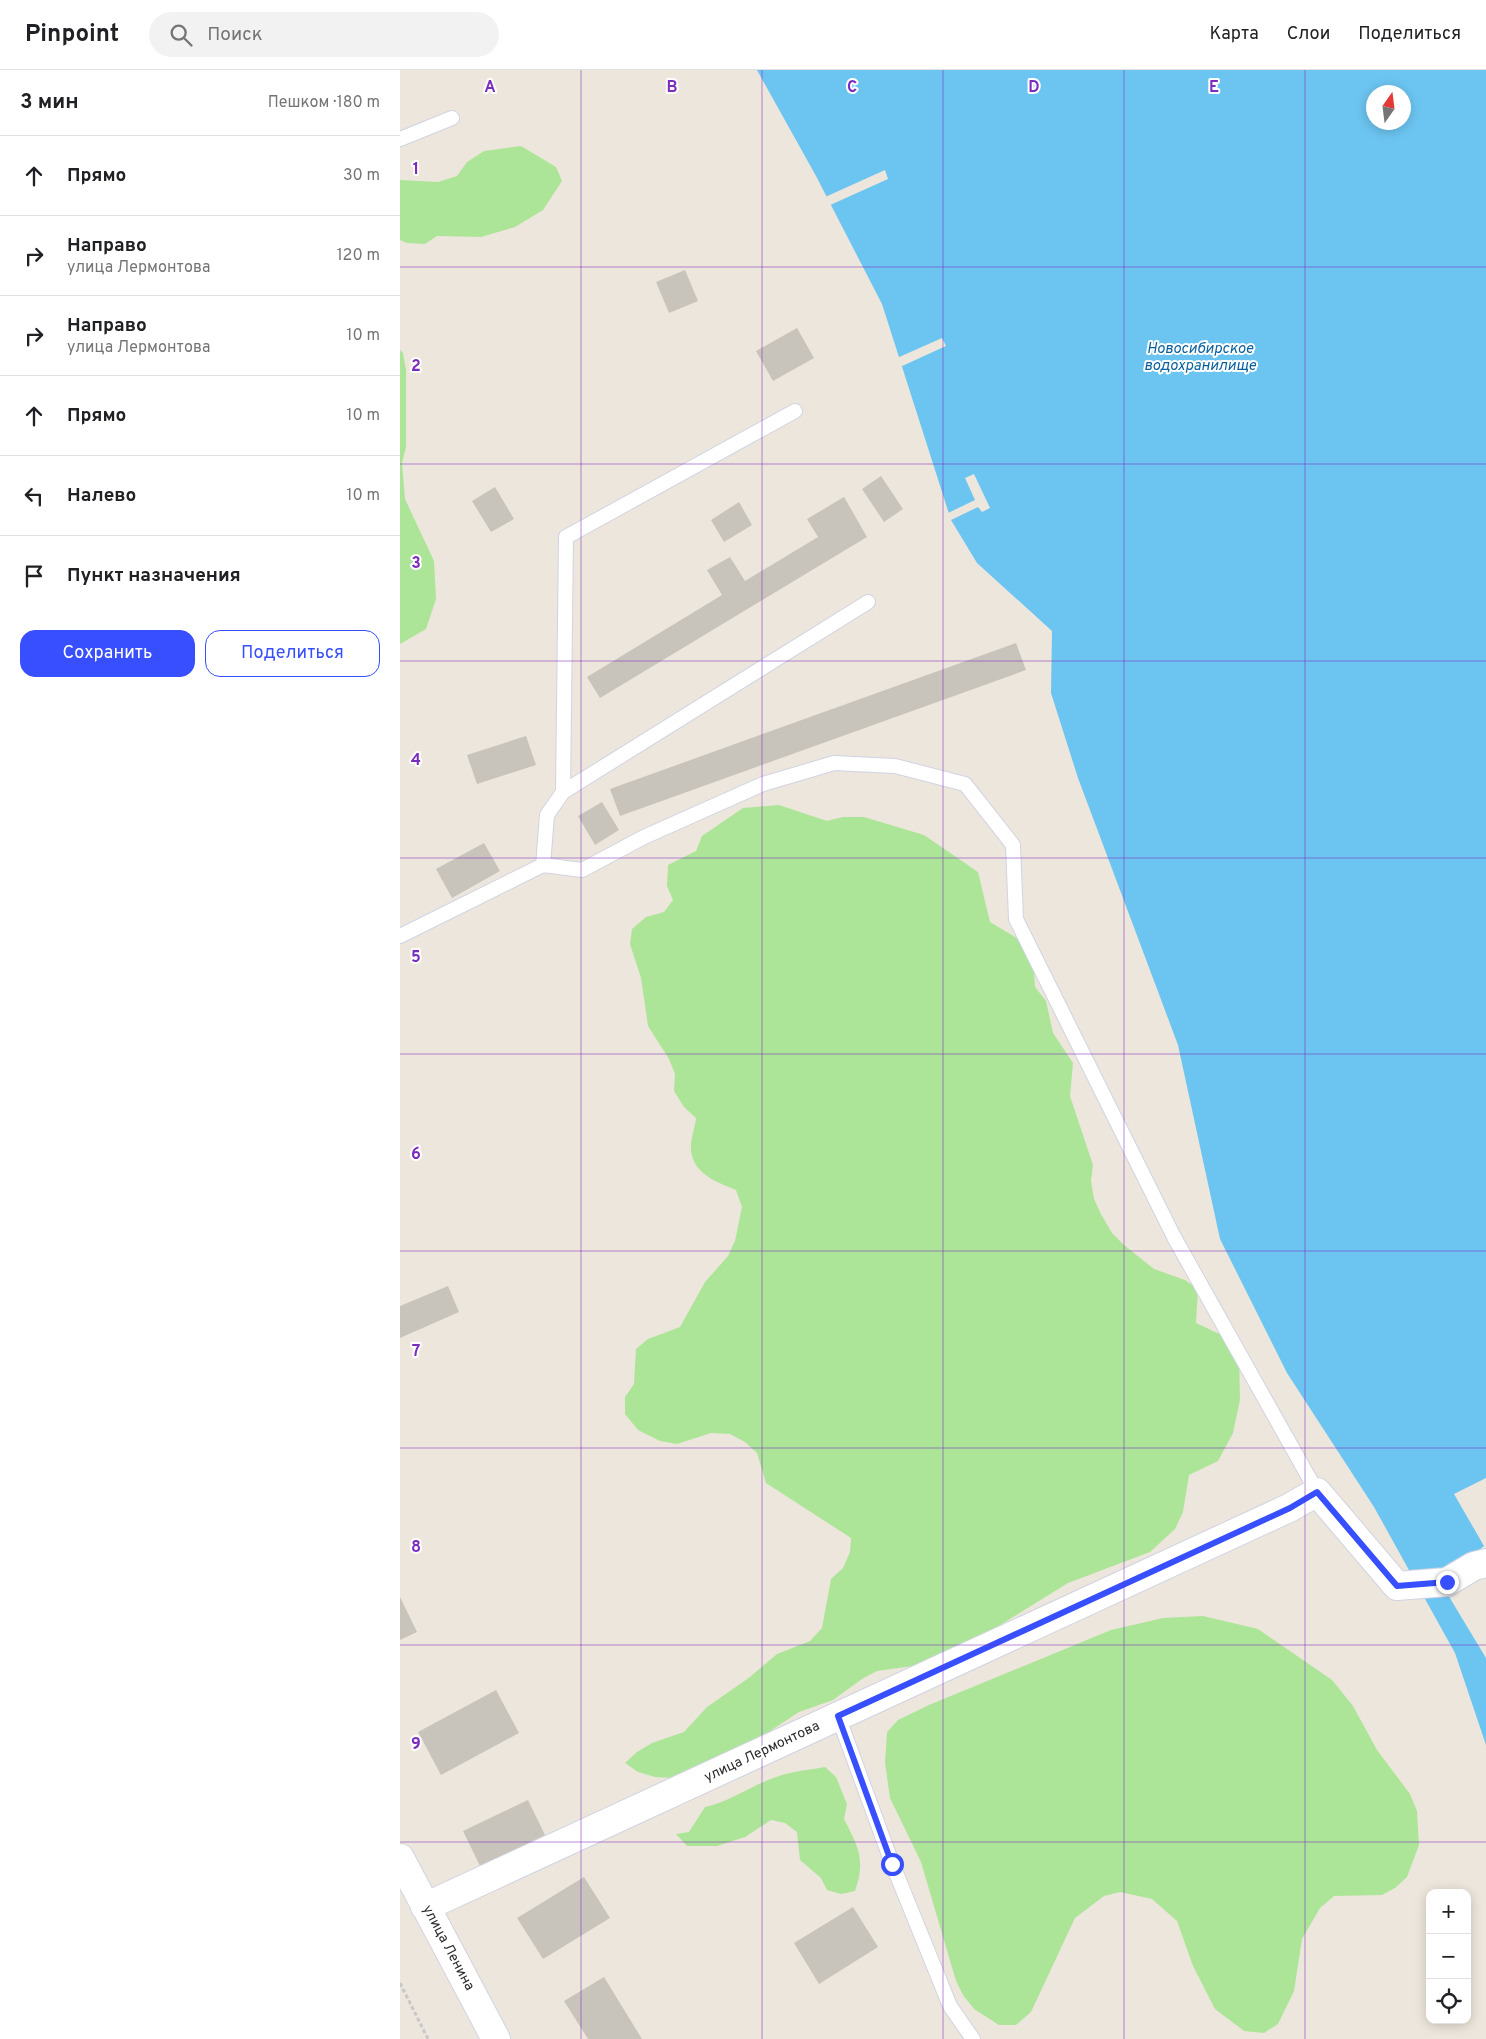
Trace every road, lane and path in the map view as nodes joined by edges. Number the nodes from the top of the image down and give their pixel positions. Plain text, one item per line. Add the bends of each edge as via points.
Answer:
1 (452, 118) dead end
2 (400, 138) edge
3 (795, 411) dead end
4 (868, 602) dead end
5 (563, 792) junction
6 (543, 865) junction
7 (400, 936) edge
8 (1317, 1492) junction
9 (1486, 1564) edge
10 (838, 1716) junction
11 (400, 1858) edge
12 (425, 1907) junction
13 (400, 1983) edge
14 (428, 2039) edge
15 (496, 2039) edge
16 (973, 2039) edge

1 - 2 lane
3 - 5 lane via 566,537
4 - 5 lane
5 - 6 lane via 548,815
6 - 7 lane
6 - 8 lane via 582,870 644,837 763,784 834,763 895,766 965,784 1013,845 1016,919 1174,1237
8 - 9 street via 1397,1586 1447,1582 1474,1566
8 - 10 street, улица Лермонтова via 1290,1508
10 - 12 street, улица Лермонтова
10 - 16 lane via 892,1864 950,2006
11 - 12 street, улица Ленина
12 - 15 street, улица Ленина
13 - 14 path

